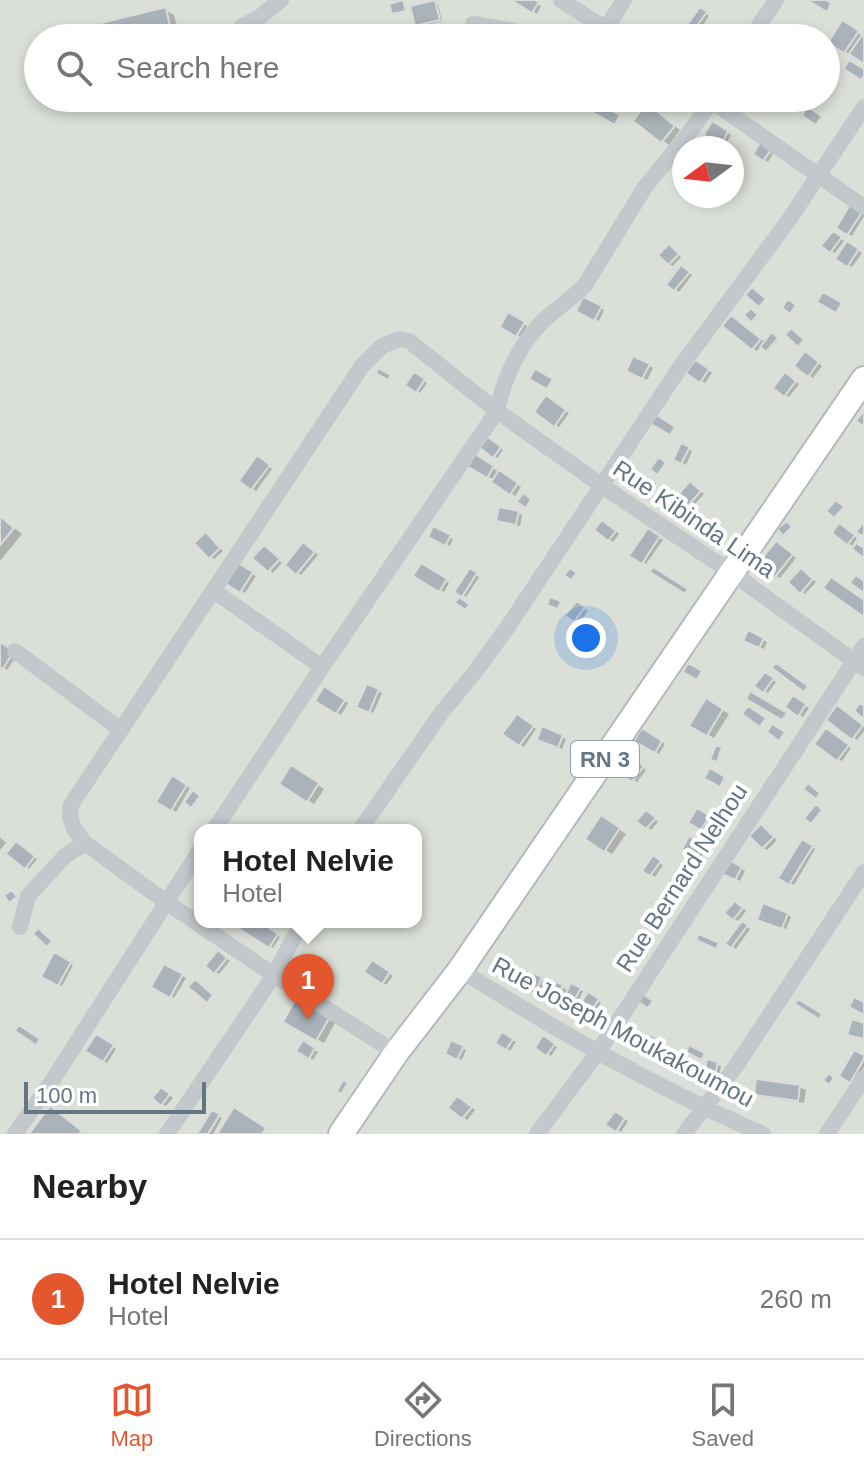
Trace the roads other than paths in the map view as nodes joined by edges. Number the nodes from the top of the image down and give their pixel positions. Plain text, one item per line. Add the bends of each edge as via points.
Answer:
1 (281, 0) edge
2 (561, 0) edge
3 (624, 0) edge
4 (776, 0) edge
5 (246, 24) edge
6 (591, 24) edge
7 (608, 24) edge
8 (760, 24) edge
9 (864, 107) edge
10 (701, 112) edge
11 (730, 112) edge
12 (818, 174) junction
13 (864, 207) edge
14 (864, 379) edge
15 (497, 411) junction
16 (601, 485) junction
17 (732, 573) junction
18 (214, 591) junction
19 (864, 646) edge
20 (15, 651) dead end
21 (859, 664) edge
22 (322, 667) junction
23 (121, 730) junction
24 (218, 824) edge
25 (364, 824) edge
26 (85, 843) junction
27 (194, 859) edge
28 (864, 872) edge
29 (166, 902) junction
30 (194, 921) edge
31 (20, 927) dead end
32 (204, 928) edge
33 (299, 928) edge
34 (460, 970) junction
35 (274, 975) junction
36 (598, 1052) junction
37 (396, 1053) junction
38 (864, 1078) edge
39 (702, 1108) junction
40 (15, 1134) edge
41 (167, 1134) edge
42 (341, 1134) edge
43 (537, 1134) edge
44 (684, 1134) edge
45 (763, 1134) edge
46 (827, 1134) edge

1 - 5 street
2 - 6 street
3 - 7 street
4 - 8 street
9 - 12 street
10 - 15 street via 645,187 585,285 541,323 522,348 509,369
11 - 12 street
12 - 13 street
12 - 16 street
14 - 17 highway, RN 3
15 - 16 street, Rue Kibinda Lima
15 - 18 street, Rue Kibinda Lima via 409,341 382,346 338,401
15 - 22 street
16 - 17 street, Rue Kibinda Lima
16 - 25 street via 507,628
17 - 21 street, Rue Kibinda Lima
17 - 34 highway, RN 3
18 - 22 street
18 - 23 street, Rue Kibinda Lima
19 - 21 street, Rue Bernard Nelhou
20 - 23 street
21 - 36 street, Rue Bernard Nelhou
22 - 24 street
23 - 26 street, Rue Kibinda Lima via 71,805 74,829
26 - 29 street
26 - 31 street via 65,856 28,896
27 - 29 street
28 - 39 street via 736,1066
29 - 30 street
29 - 40 street
32 - 35 street
33 - 35 street
34 - 36 street, Rue Joseph Moukakoumou
34 - 37 highway, RN 3
35 - 37 street
35 - 41 street
36 - 39 street, Rue Joseph Moukakoumou
36 - 43 street, Rue Bernard Nelhou
37 - 42 highway, RN 3
38 - 46 street
39 - 44 street
39 - 45 street, Rue Joseph Moukakoumou

